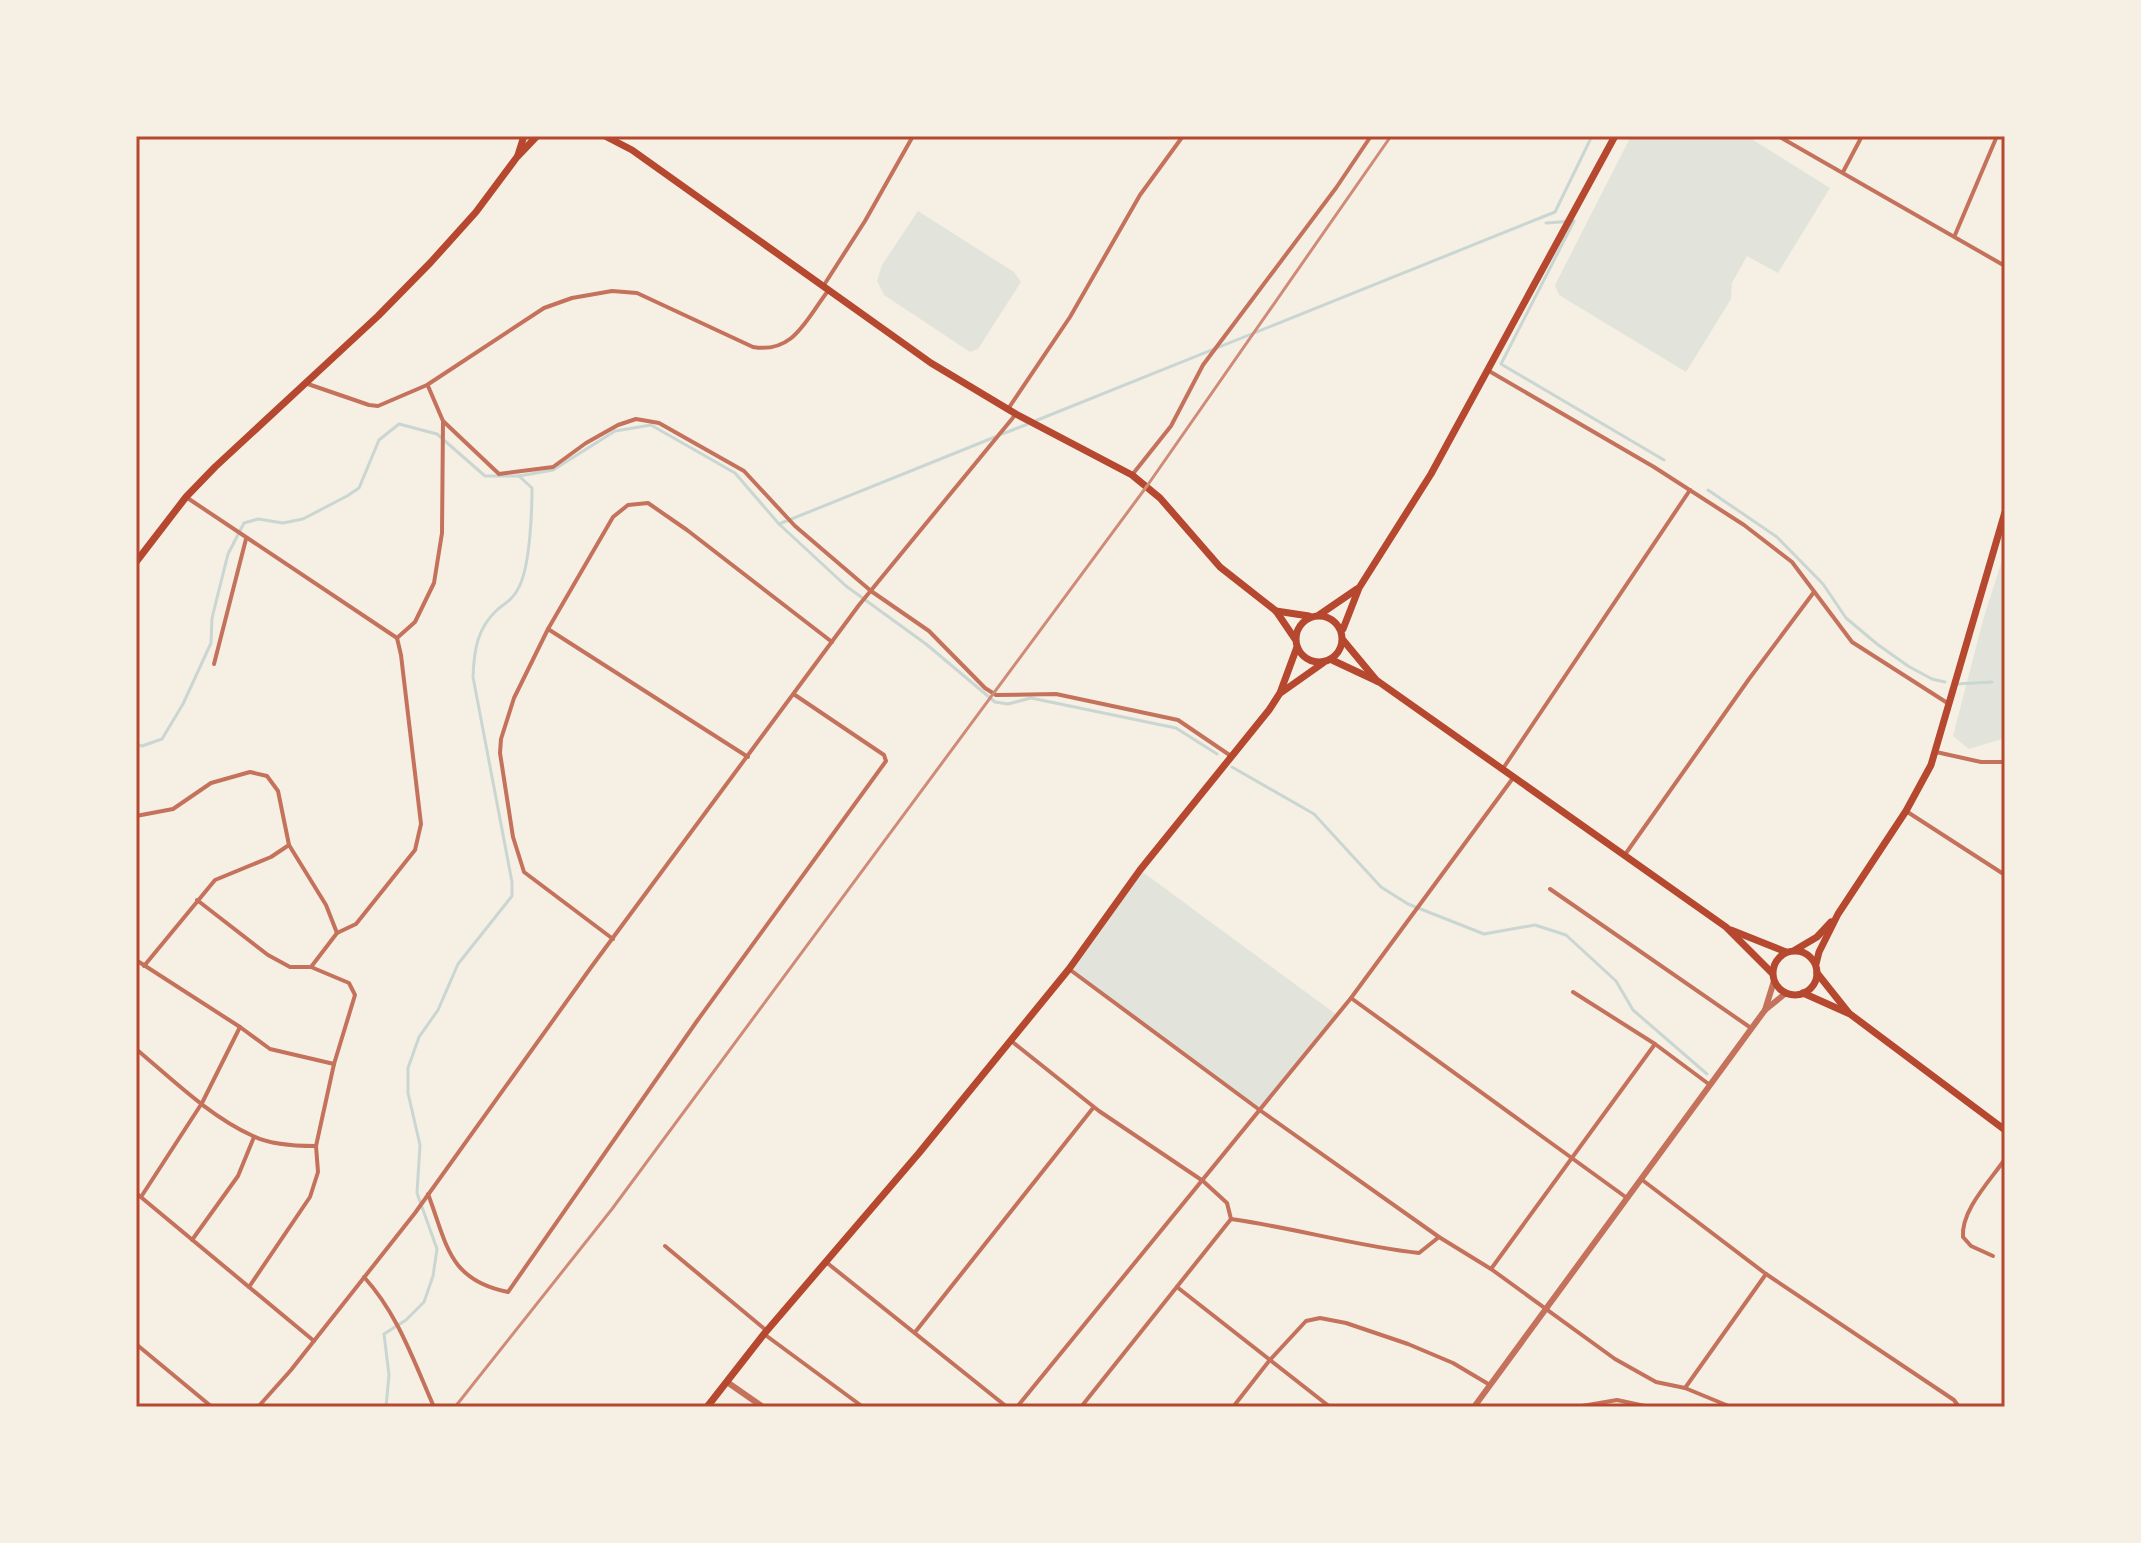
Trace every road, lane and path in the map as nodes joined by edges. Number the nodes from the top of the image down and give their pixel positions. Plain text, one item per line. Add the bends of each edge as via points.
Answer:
1 (524, 136) edge
2 (537, 136) edge
3 (605, 136) edge
4 (619, 136) edge
5 (913, 136) edge
6 (1183, 136) edge
7 (1371, 136) edge
8 (1615, 136) edge
9 (1778, 136) edge
10 (1862, 136) edge
11 (1997, 136) edge
12 (632, 150) junction
13 (517, 157) junction
14 (1843, 172) junction
15 (1955, 235) junction
16 (2005, 266) edge
17 (825, 289) junction
18 (1489, 371) junction
19 (305, 383) junction
20 (427, 385) junction
21 (1008, 409) junction
22 (1016, 414) junction
23 (443, 421) junction
24 (1132, 475) junction
25 (1690, 490) junction
26 (186, 497) junction
27 (2005, 512) edge
28 (244, 538) junction
29 (136, 562) edge
30 (1359, 588) junction
31 (1814, 592) junction
32 (869, 593) junction
33 (1276, 611) junction
34 (1319, 615) junction
35 (1309, 616) junction
36 (548, 629) junction
37 (1343, 629) junction
38 (397, 638) junction
39 (1343, 640) junction
40 (832, 642) junction
41 (1296, 643) junction
42 (1327, 661) junction
43 (214, 664) dead end
44 (1379, 682) junction
45 (1280, 693) junction
46 (795, 695) junction
47 (1950, 705) junction
48 (1936, 752) junction
49 (748, 757) junction
50 (1233, 757) junction
51 (2005, 762) edge
52 (1502, 770) junction
53 (1513, 778) junction
54 (1906, 811) junction
55 (137, 817) edge
56 (289, 845) junction
57 (1624, 856) junction
58 (2005, 875) edge
59 (1550, 889) dead end
60 (197, 900) junction
61 (1838, 914) junction
62 (1726, 927) junction
63 (337, 933) junction
64 (613, 939) junction
65 (1790, 951) junction
66 (136, 960) edge
67 (143, 966) junction
68 (311, 967) junction
69 (1816, 968) junction
70 (1069, 969) junction
71 (1773, 977) junction
72 (1573, 992) dead end
73 (1786, 993) junction
74 (1803, 993) junction
75 (1351, 998) junction
76 (1765, 1010) junction
77 (1850, 1014) junction
78 (240, 1027) junction
79 (1751, 1028) junction
80 (1010, 1040) junction
81 (1655, 1044) junction
82 (136, 1049) edge
83 (334, 1064) junction
84 (1710, 1085) junction
85 (202, 1103) junction
86 (1093, 1107) junction
87 (1261, 1111) junction
88 (2005, 1130) edge
89 (254, 1137) junction
90 (316, 1146) junction
91 (1572, 1159) junction
92 (2005, 1159) edge
93 (1641, 1179) junction
94 (1203, 1181) junction
95 (136, 1193) edge
96 (428, 1194) junction
97 (141, 1197) junction
98 (1627, 1198) junction
99 (1231, 1219) junction
100 (1439, 1237) junction
101 (192, 1240) junction
102 (665, 1246) dead end
103 (1993, 1256) dead end
104 (826, 1262) junction
105 (1491, 1269) junction
106 (1766, 1274) junction
107 (364, 1277) junction
108 (249, 1287) junction
109 (1177, 1287) junction
110 (1546, 1309) junction
111 (916, 1331) junction
112 (765, 1332) junction
113 (314, 1341) junction
114 (136, 1344) edge
115 (1269, 1361) junction
116 (727, 1382) junction
117 (1490, 1385) junction
118 (1685, 1388) junction
119 (212, 1407) edge
120 (258, 1407) edge
121 (434, 1407) edge
122 (707, 1407) edge
123 (763, 1407) edge
124 (863, 1407) edge
125 (1007, 1407) edge
126 (1017, 1407) edge
127 (1081, 1407) edge
128 (1233, 1407) edge
129 (1330, 1407) edge
130 (1474, 1407) edge
131 (1576, 1407) edge
132 (1650, 1407) edge
133 (1731, 1407) edge
134 (1959, 1407) edge

1 - 13 main road
2 - 13 main road
3 - 12 main road
4 - 12 main road
5 - 17 street
6 - 21 street via 1140,195 1070,317
7 - 24 street via 1203,365 1171,426
8 - 18 main road
9 - 14 street
10 - 14 street
11 - 15 street
12 - 17 main road
13 - 19 main road via 431,262
14 - 15 street
15 - 16 street
17 - 20 street via 788,344 770,350 637,293 572,298 544,308
17 - 21 main road
18 - 25 street
18 - 30 main road
19 - 20 street via 378,406
19 - 26 main road
20 - 23 street
21 - 22 main road
22 - 24 main road
22 - 32 street
23 - 32 street via 499,474 553,467 586,443 636,419 659,423 744,471
23 - 38 street via 442,533 434,583 415,622
24 - 33 main road via 1160,498 1220,567
25 - 31 street via 1792,562
25 - 52 street
26 - 28 street
26 - 29 main road
27 - 47 main road
28 - 38 street
28 - 43 street
30 - 34 main road
30 - 37 main road
31 - 47 street via 1852,642
31 - 57 street
32 - 40 street
32 - 50 street via 929,631 996,695 1056,694 1178,720
33 - 35 main road
33 - 41 main road
34 - 35 main road
34 - 37 main road
35 - 41 main road via 1299,626
36 - 40 street via 613,517 628,505 648,503
36 - 49 street
36 - 64 street via 514,698 501,739 517,858 524,872
37 - 39 main road
38 - 63 street via 421,824 415,850 356,924
39 - 42 main road via 1340,651
39 - 44 main road
40 - 46 street
41 - 42 main road via 1308,659
41 - 45 main road
42 - 44 main road
42 - 45 main road
44 - 52 main road
45 - 50 main road
46 - 49 street
46 - 96 street via 886,761 508,1292 474,1280 451,1259
47 - 48 main road
48 - 51 street
48 - 54 main road
49 - 64 street
50 - 70 main road via 1140,870
52 - 53 main road
53 - 57 main road
53 - 75 street
54 - 58 street
54 - 61 main road
55 - 56 street via 173,809 211,783 250,772 267,776 278,791
56 - 60 street via 215,880
56 - 63 street
57 - 62 main road
59 - 79 street
60 - 67 street
60 - 68 street via 268,955 290,967
61 - 65 main road via 1817,937
61 - 69 main road
62 - 65 main road
62 - 71 main road
63 - 68 street
64 - 96 street
65 - 69 main road via 1807,954
65 - 71 main road via 1777,959
66 - 67 street
67 - 78 street
68 - 83 street via 349,983 355,995
69 - 74 main road via 1813,985
69 - 77 main road
70 - 80 main road
70 - 87 street
71 - 73 main road
71 - 76 street
72 - 81 street
73 - 74 main road
73 - 76 street
74 - 77 main road
75 - 87 street
75 - 91 street
76 - 79 street
77 - 88 main road
78 - 83 street via 270,1049
78 - 85 street
79 - 84 street
80 - 86 street
80 - 104 main road
81 - 84 street
81 - 91 street
82 - 85 street
83 - 90 street
84 - 93 street
85 - 89 street
85 - 97 street
86 - 94 street
86 - 111 street
87 - 94 street
87 - 100 street
89 - 90 street
89 - 101 street via 238,1176
90 - 108 street via 318,1172 310,1197
91 - 98 street
91 - 105 street
92 - 103 street via 1962,1229 1971,1246
93 - 98 street
93 - 106 street
94 - 99 street via 1227,1203
94 - 126 street
95 - 97 street
96 - 107 street
97 - 101 street
98 - 110 street
99 - 100 street via 1419,1253
99 - 109 street
100 - 105 street
101 - 108 street
102 - 112 street
104 - 111 street
104 - 112 main road
105 - 110 street
106 - 118 street
106 - 134 street
107 - 113 street
107 - 121 street via 402,1333
108 - 113 street
109 - 115 street
109 - 127 street
110 - 117 street
110 - 118 street via 1615,1359 1656,1382
111 - 125 street
112 - 116 main road
112 - 124 street
113 - 120 street
114 - 119 street
115 - 117 street via 1306,1321 1320,1318 1408,1344
115 - 128 street
115 - 129 street
116 - 122 main road
116 - 123 street
117 - 130 street
118 - 133 street
131 - 132 street via 1617,1400

